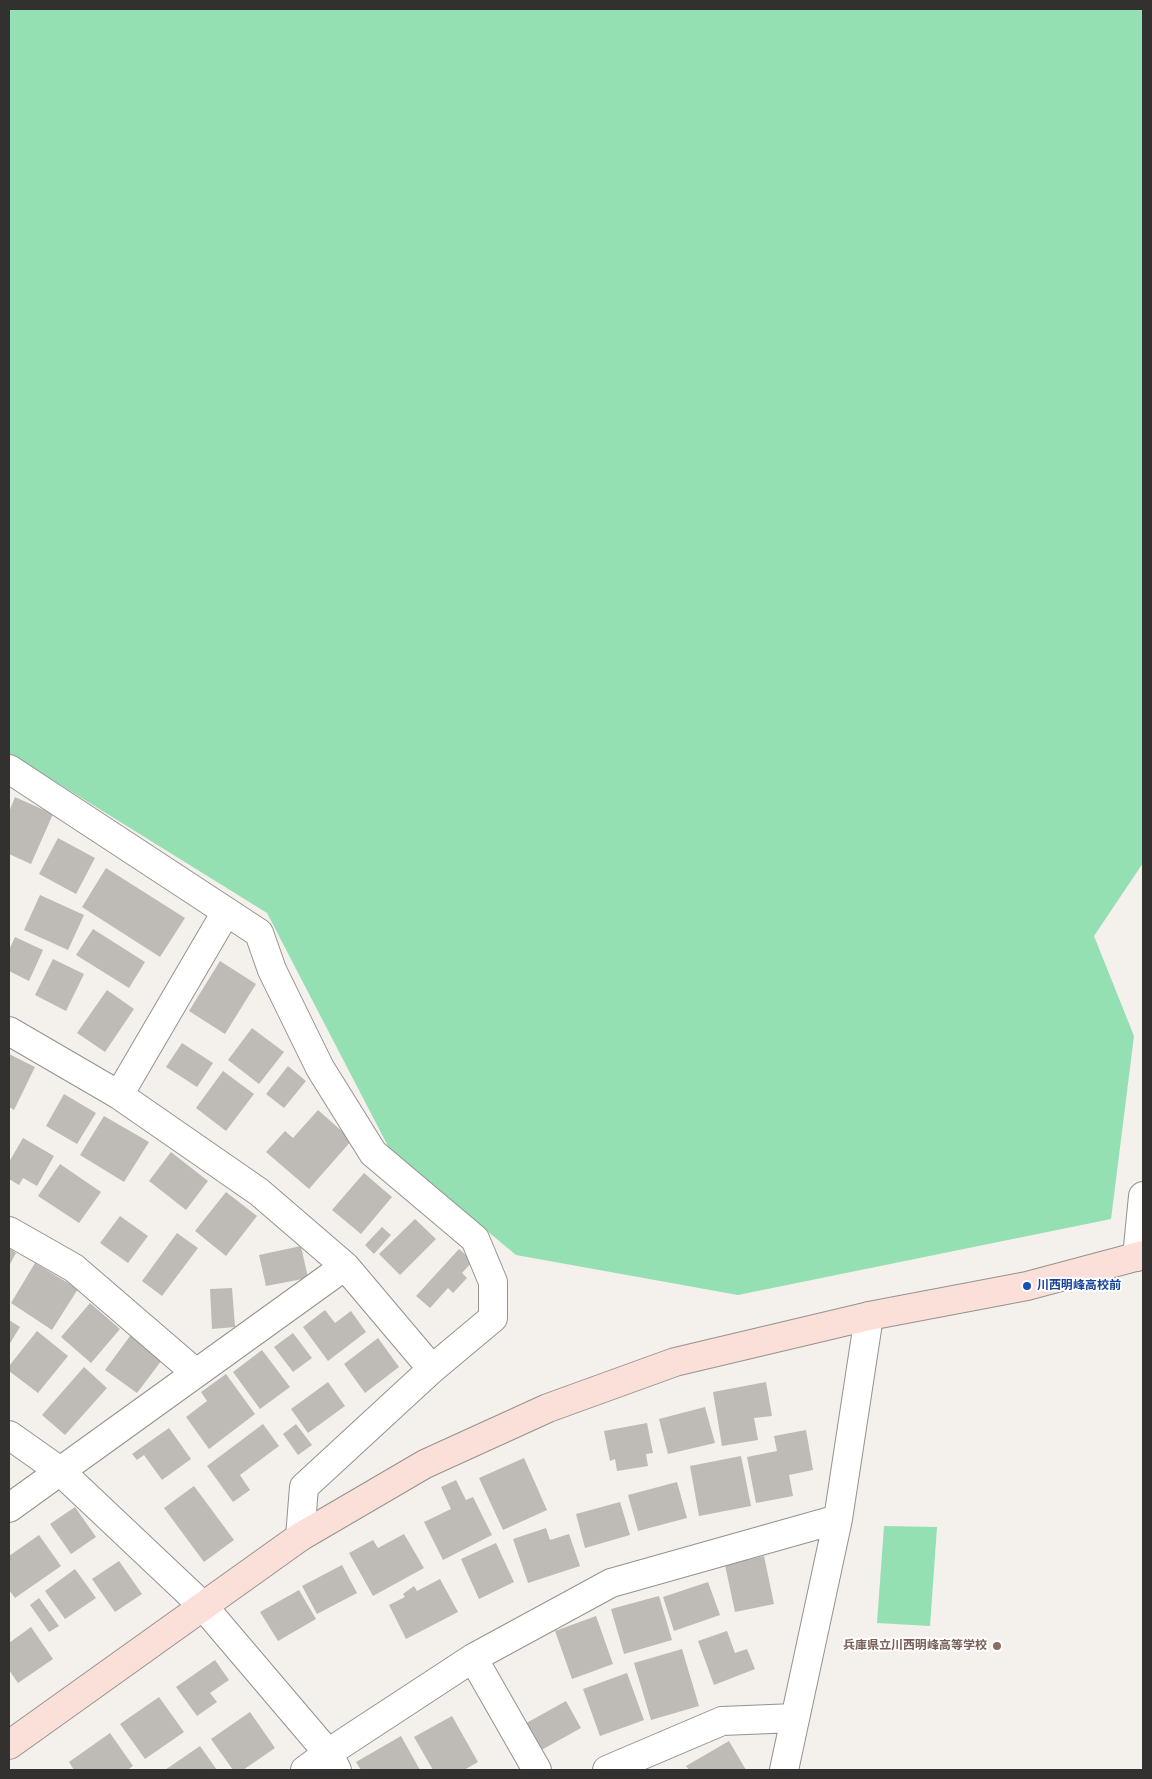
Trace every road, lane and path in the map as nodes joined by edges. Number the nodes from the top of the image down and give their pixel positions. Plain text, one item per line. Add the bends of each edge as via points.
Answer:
1 (9, 770) edge
2 (226, 912) junction
3 (9, 1031) edge
4 (119, 1095) junction
5 (1143, 1196) edge
6 (9, 1231) edge
7 (1140, 1256) edge
8 (345, 1266) junction
9 (869, 1316) junction
10 (432, 1369) junction
11 (196, 1373) junction
12 (9, 1435) edge
13 (60, 1471) junction
14 (9, 1508) edge
15 (838, 1519) junction
16 (300, 1537) junction
17 (203, 1606) junction
18 (473, 1658) junction
19 (795, 1718) junction
20 (9, 1745) edge
21 (333, 1761) edge
22 (305, 1770) edge
23 (537, 1770) edge
24 (607, 1770) edge
25 (784, 1770) edge

1 - 2 street
2 - 4 street
2 - 10 street via 258,933 272,970 320,1068 373,1153 475,1239 493,1282 493,1318
3 - 4 street
4 - 8 street via 259,1192
5 - 7 street
6 - 11 street via 74,1268
7 - 9 street via 1027,1286
8 - 10 street
8 - 11 street
9 - 15 street
9 - 16 street via 675,1362 548,1408 425,1464
10 - 16 street via 304,1487
11 - 13 street
12 - 13 street
13 - 14 street
13 - 17 street
15 - 18 street via 612,1583
15 - 19 street
16 - 17 street
17 - 20 street
17 - 21 street
18 - 21 street
18 - 23 street
19 - 24 street via 722,1721
19 - 25 street
21 - 22 street

